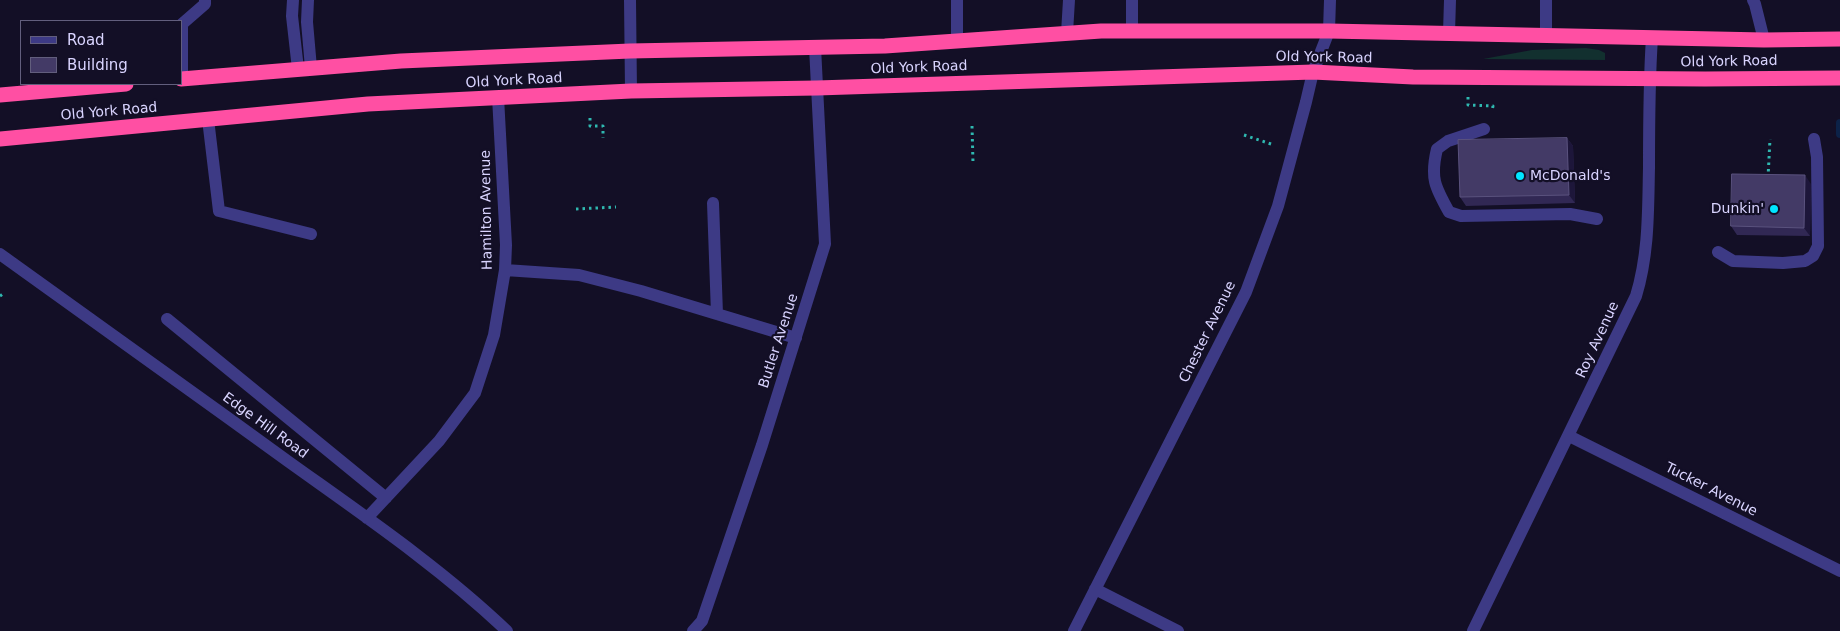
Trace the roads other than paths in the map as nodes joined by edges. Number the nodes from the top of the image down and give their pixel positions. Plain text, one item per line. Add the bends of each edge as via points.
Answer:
1 (205, 0) edge
2 (293, 0) edge
3 (308, 0) edge
4 (630, 0) edge
5 (957, 0) edge
6 (1069, 0) edge
7 (1132, 0) edge
8 (1330, 0) edge
9 (1450, 0) edge
10 (1546, 0) edge
11 (1752, 0) edge
12 (1132, 31) junction
13 (1329, 31) junction
14 (1067, 33) junction
15 (1448, 33) junction
16 (1546, 36) junction
17 (1652, 38) junction
18 (1840, 39) edge
19 (1764, 40) junction
20 (957, 41) junction
21 (816, 48) junction
22 (630, 50) junction
23 (305, 69) junction
24 (1312, 72) junction
25 (1840, 78) edge
26 (182, 79) edge
27 (1649, 79) junction
28 (102, 85) edge
29 (79, 86) edge
30 (818, 88) junction
31 (631, 91) junction
32 (0, 95) edge
33 (498, 97) junction
34 (208, 119) junction
35 (1484, 128) dead end
36 (0, 139) edge
37 (1814, 139) dead end
38 (713, 203) dead end
39 (1597, 219) dead end
40 (311, 234) dead end
41 (1718, 252) dead end
42 (1, 255) edge
43 (505, 270) junction
44 (717, 314) junction
45 (167, 319) dead end
46 (796, 338) junction
47 (1569, 436) junction
48 (386, 498) junction
49 (367, 518) junction
50 (1840, 571) edge
51 (1095, 589) junction
52 (507, 631) edge
53 (693, 631) edge
54 (1074, 631) edge
55 (1178, 631) edge
56 (1473, 631) edge

1 - 26 street via 205,4 182,24
2 - 23 street via 292,16
3 - 23 street
4 - 22 street
5 - 20 street
6 - 14 street
7 - 12 street
8 - 13 street
9 - 15 street
10 - 16 street
11 - 19 street
12 - 13 highway, Old York Road
12 - 14 highway, Old York Road
13 - 15 highway, Old York Road
13 - 24 street, Chester Avenue
14 - 20 highway, Old York Road
15 - 16 highway, Old York Road
16 - 17 highway, Old York Road
17 - 19 highway, Old York Road
17 - 27 street, Roy Avenue
18 - 19 highway, Old York Road
20 - 21 highway, Old York Road
21 - 22 highway, Old York Road
21 - 30 street, Butler Avenue
22 - 23 highway, Old York Road
22 - 31 street
23 - 26 highway, Old York Road
24 - 27 highway, Old York Road via 1413,77
24 - 30 highway, Old York Road
24 - 51 street, Chester Avenue via 1278,206 1246,292
25 - 27 highway, Old York Road
27 - 47 street, Roy Avenue via 1647,250 1642,277
28 - 29 highway, Old York Road
29 - 32 highway, Old York Road
30 - 31 highway, Old York Road
30 - 46 street, Butler Avenue via 825,244
31 - 33 highway, Old York Road
33 - 34 highway, Old York Road via 368,104
33 - 43 street, Hamilton Avenue
34 - 36 highway, Old York Road
34 - 40 street via 219,211
35 - 39 street via 1448,141 1437,149 1433,166 1435,186 1449,212 1461,216 1570,214
37 - 41 street via 1818,246 1813,256 1805,261 1783,263 1734,261
38 - 44 street
42 - 49 street, Edge Hill Road
43 - 44 street via 579,275
43 - 48 street, Hamilton Avenue via 494,336 474,393 439,441
44 - 46 street
45 - 48 street
46 - 53 street, Butler Avenue via 702,621
47 - 50 street, Tucker Avenue
47 - 56 street, Roy Avenue
48 - 49 street, Hamilton Avenue
49 - 52 street, Edge Hill Road
51 - 54 street, Chester Avenue
51 - 55 street

